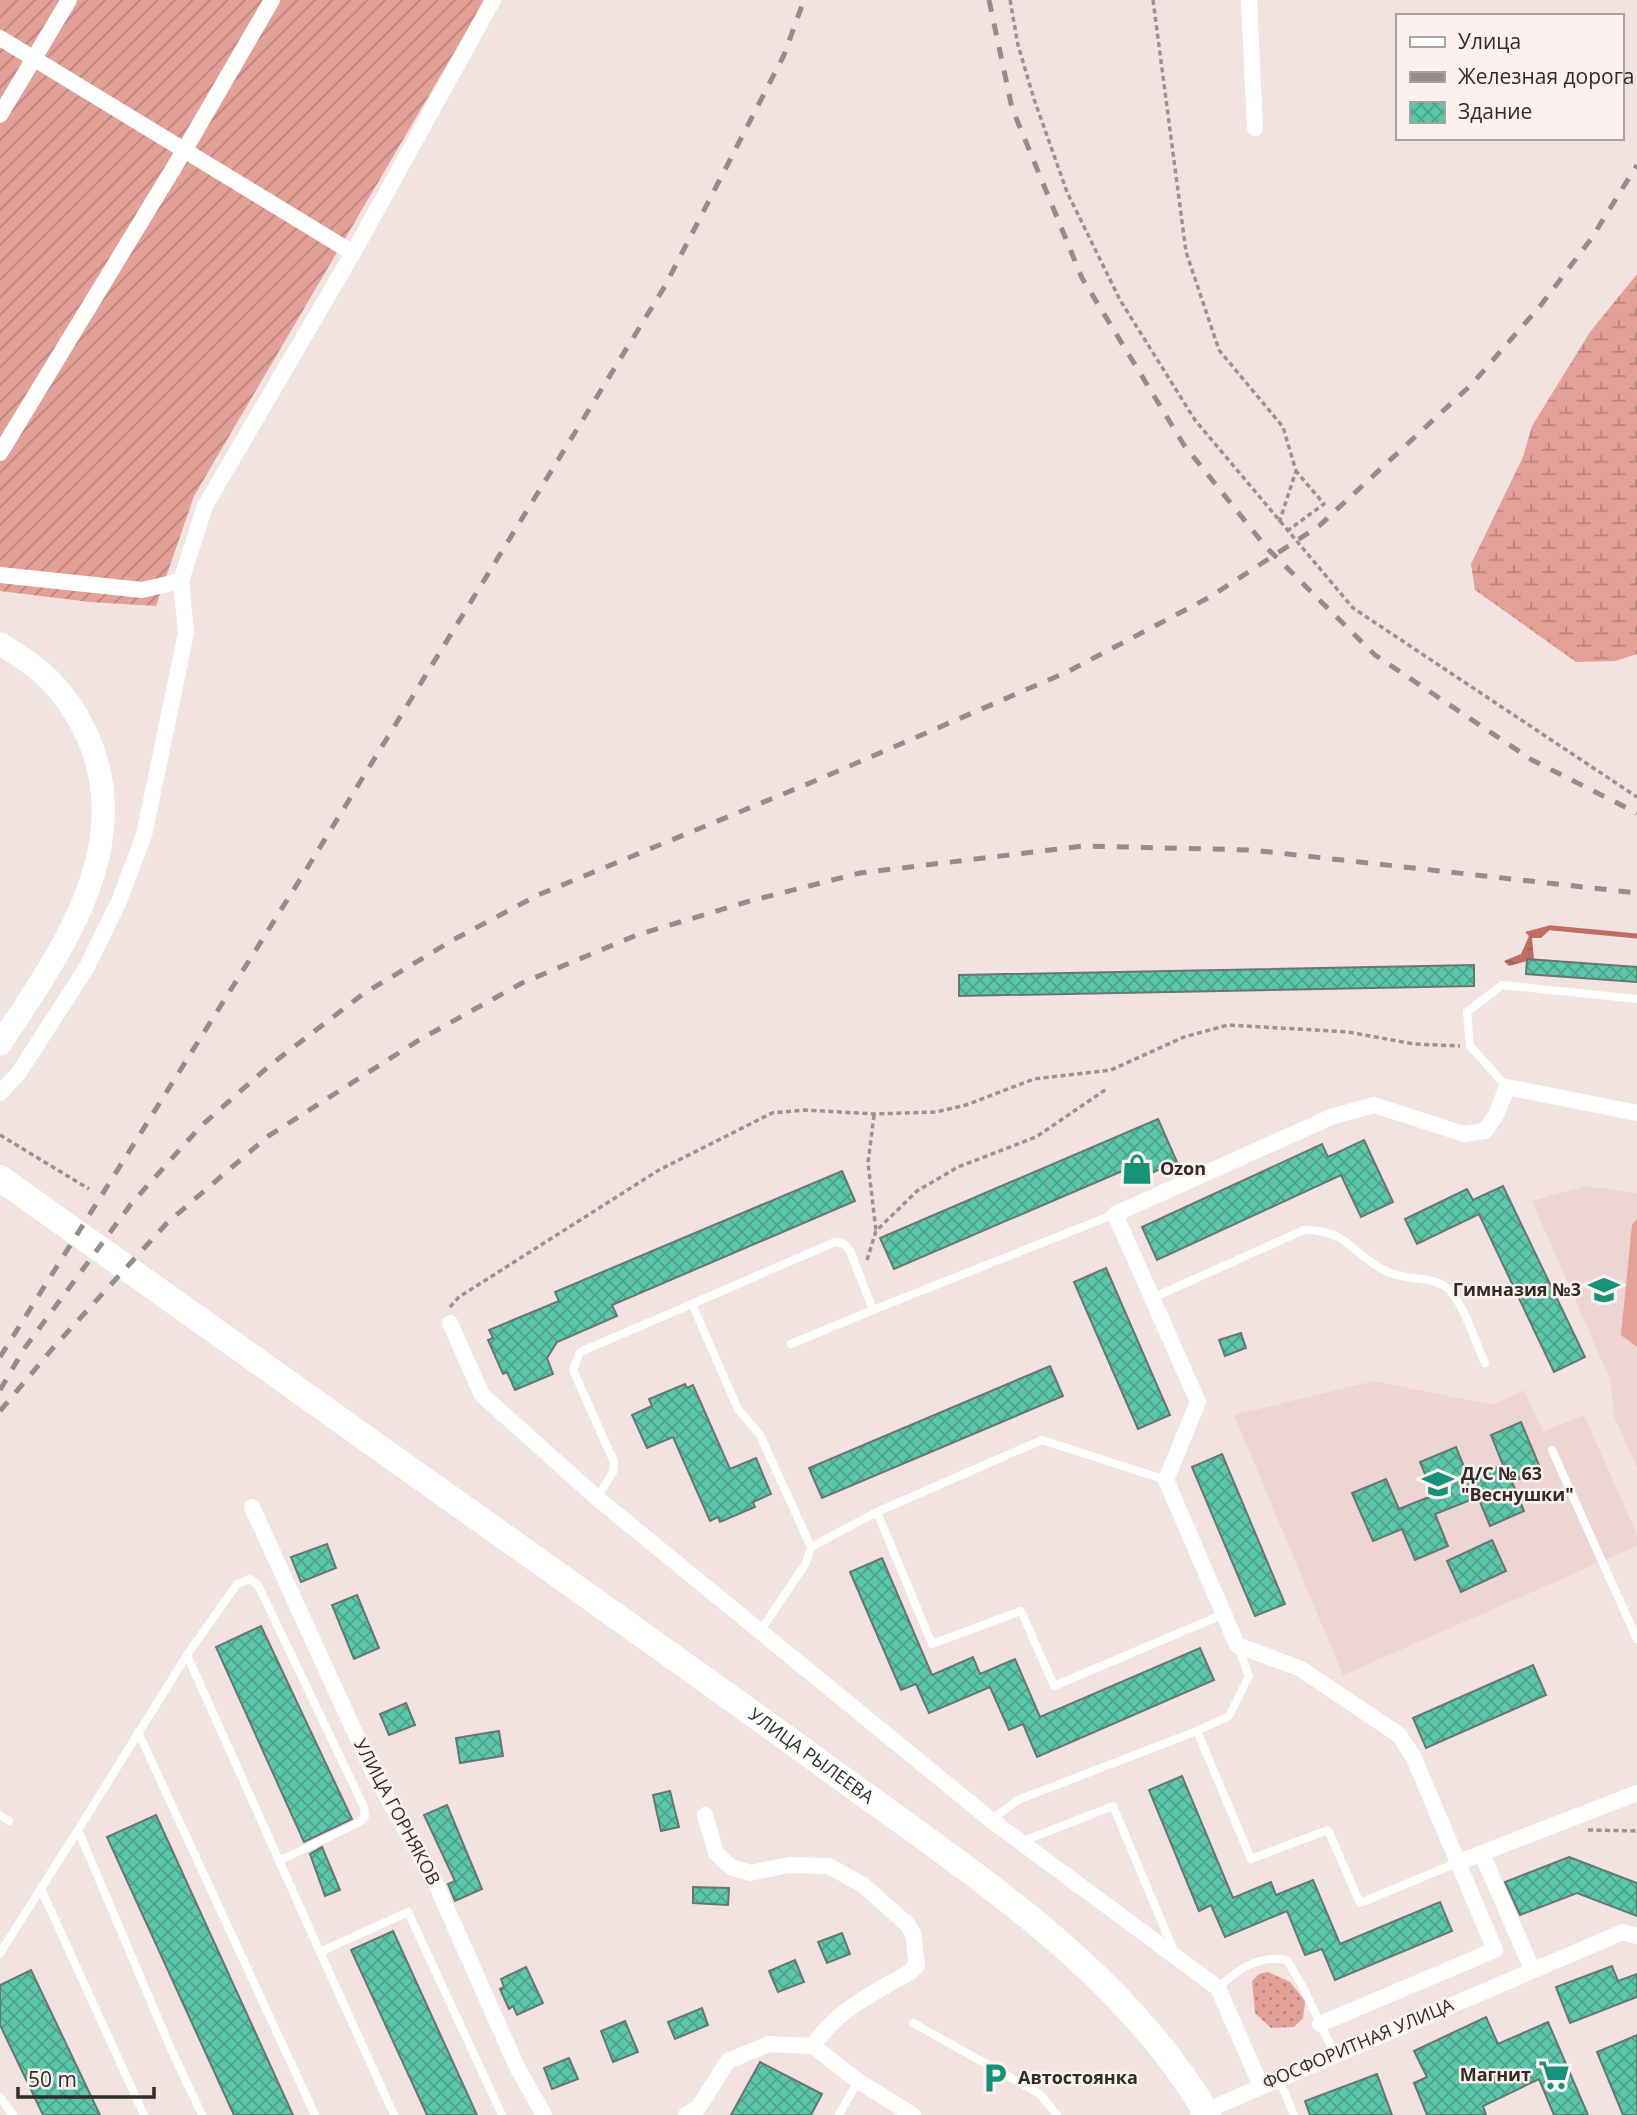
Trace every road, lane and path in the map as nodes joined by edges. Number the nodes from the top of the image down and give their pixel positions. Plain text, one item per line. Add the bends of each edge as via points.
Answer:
1 (69, 0) edge
2 (272, 0) edge
3 (493, 0) edge
4 (1010, 0) edge
5 (1153, 0) edge
6 (1249, 0) edge
7 (0, 38) edge
8 (33, 58) junction
9 (0, 115) edge
10 (1255, 128) dead end
11 (184, 150) junction
12 (352, 253) junction
13 (0, 453) edge
14 (1297, 471) junction
15 (1279, 523) junction
16 (1286, 532) junction
17 (0, 575) edge
18 (181, 581) junction
19 (0, 643) edge
20 (1637, 797) edge
21 (1637, 999) edge
22 (0, 1044) edge
23 (1469, 1046) junction
24 (1507, 1087) junction
25 (1108, 1088) dead end
26 (0, 1093) edge
27 (1637, 1113) edge
28 (874, 1114) junction
29 (0, 1135) edge
30 (0, 1178) edge
31 (89, 1189) dead end
32 (1115, 1214) junction
33 (876, 1231) junction
34 (861, 1280) junction
35 (1150, 1299) junction
36 (692, 1304) junction
37 (873, 1310) junction
38 (450, 1323) joint
39 (791, 1344) dead end
40 (1485, 1363) dead end
41 (1552, 1450) dead end
42 (1166, 1479) junction
43 (597, 1498) junction
44 (252, 1507) dead end
45 (877, 1512) junction
46 (811, 1547) junction
47 (1224, 1614) junction
48 (761, 1630) junction
49 (1637, 1639) edge
50 (1237, 1645) junction
51 (187, 1655) junction
52 (1196, 1731) junction
53 (138, 1732) junction
54 (1637, 1793) edge
55 (0, 1815) edge
56 (705, 1815) dead end
57 (992, 1820) junction
58 (9, 1821) dead end
59 (1563, 1822) junction
60 (78, 1830) junction
61 (1637, 1831) edge
62 (1021, 1842) junction
63 (1482, 1854) junction
64 (279, 1861) junction
65 (1459, 1862) junction
66 (41, 1889) junction
67 (1637, 1936) edge
68 (320, 1952) junction
69 (0, 1954) edge
70 (1176, 1957) junction
71 (1532, 1969) junction
72 (1218, 1988) junction
73 (913, 2023) dead end
74 (1320, 2024) junction
75 (813, 2046) junction
76 (1335, 2055) junction
77 (1279, 2079) junction
78 (858, 2081) junction
79 (1261, 2086) junction
80 (0, 2097) edge
81 (1203, 2114) edge
82 (13, 2115) edge
83 (144, 2115) edge
84 (202, 2115) edge
85 (315, 2115) edge
86 (394, 2115) edge
87 (502, 2115) edge
88 (544, 2115) edge
89 (686, 2115) edge
90 (839, 2115) edge
91 (913, 2115) edge
92 (1057, 2115) edge
93 (1294, 2115) edge

1 - 8 street
2 - 11 street
3 - 12 street
4 - 15 path via 1018,45 1050,147 1102,267 1195,420
5 - 14 path via 1186,252 1219,351 1283,427
6 - 10 street
7 - 8 street
8 - 9 street
8 - 11 street
11 - 12 street
11 - 13 street
12 - 18 street via 205,506
14 - 15 path
14 - 16 path via 1324,504
15 - 16 path
16 - 20 path via 1353,608
17 - 18 street via 142,590
18 - 26 street via 186,633 144,835 87,967 18,1074
19 - 22 street via 36,664 82,724 97,755 106,815 95,871 81,908 59,954
21 - 23 lane via 1502,985 1467,1012
23 - 24 lane
23 - 28 path via 1228,1025 1184,1037 1111,1070 1034,1079 936,1112
24 - 27 street
24 - 32 street via 1485,1131 1464,1134 1374,1105 1331,1117
25 - 33 path via 1036,1137 958,1167 917,1191
28 - 33 path via 868,1163
28 - 38 path via 772,1113 659,1170 459,1297 450,1308
29 - 31 path
30 - 81 main road, УЛИЦА РЫЛЕЕВА via 968,1869 1109,1986 1154,2039
32 - 35 street
32 - 37 lane
33 - 34 path
34 - 36 lane via 850,1251 835,1242
34 - 37 lane
35 - 40 lane via 1304,1230 1326,1230 1390,1273 1441,1283 1453,1294
35 - 42 street via 1198,1402
36 - 43 lane via 580,1352 574,1361 573,1370 614,1462 614,1472
36 - 46 lane via 738,1409 760,1435
37 - 39 lane
38 - 43 street via 482,1395
41 - 49 lane
42 - 45 lane via 1042,1440
42 - 47 street
43 - 48 street
44 - 88 street, УЛИЦА ГОРНЯКОВ via 373,1772 435,1882 517,2067
45 - 46 lane
45 - 47 lane via 932,1644 1021,1611 1054,1686
46 - 48 lane via 806,1563
47 - 50 street
48 - 57 street
50 - 52 lane via 1249,1676 1229,1716
50 - 65 street via 1301,1669 1399,1735 1413,1756
51 - 53 lane
51 - 64 lane
51 - 64 lane via 237,1584 250,1579 258,1585 365,1816
52 - 57 lane via 1018,1800
52 - 65 lane via 1251,1859 1328,1830 1360,1903
53 - 60 lane
53 - 85 lane
54 - 59 street
55 - 58 lane
56 - 75 street via 716,1853 731,1867 750,1873 789,1866 829,1866 863,1885 913,1934 916,1965 910,1972 848,2009 824,2029
57 - 62 street
59 - 61 path via 1589,1830
59 - 63 street
60 - 66 lane
60 - 84 lane
62 - 70 street
62 - 70 lane via 1113,1806
63 - 65 street
63 - 71 street
64 - 68 lane
65 - 74 street via 1495,1950
66 - 69 lane
66 - 83 lane
67 - 71 street, ФОСФОРИТНАЯ УЛИЦА via 1623,1932
68 - 86 lane
68 - 87 lane via 408,1912
70 - 72 street
71 - 76 street, ФОСФОРИТНАЯ УЛИЦА
72 - 74 lane via 1239,1968 1272,1958 1287,1960
72 - 79 street
73 - 92 lane via 1040,2094
74 - 76 lane
75 - 78 street
75 - 89 street via 769,2044 728,2061 698,2108
76 - 77 street, ФОСФОРИТНАЯ УЛИЦА
77 - 79 street, ФОСФОРИТНАЯ УЛИЦА
77 - 93 lane
78 - 90 lane
78 - 91 street
79 - 81 street, ФОСФОРИТНАЯ УЛИЦА
80 - 82 lane

